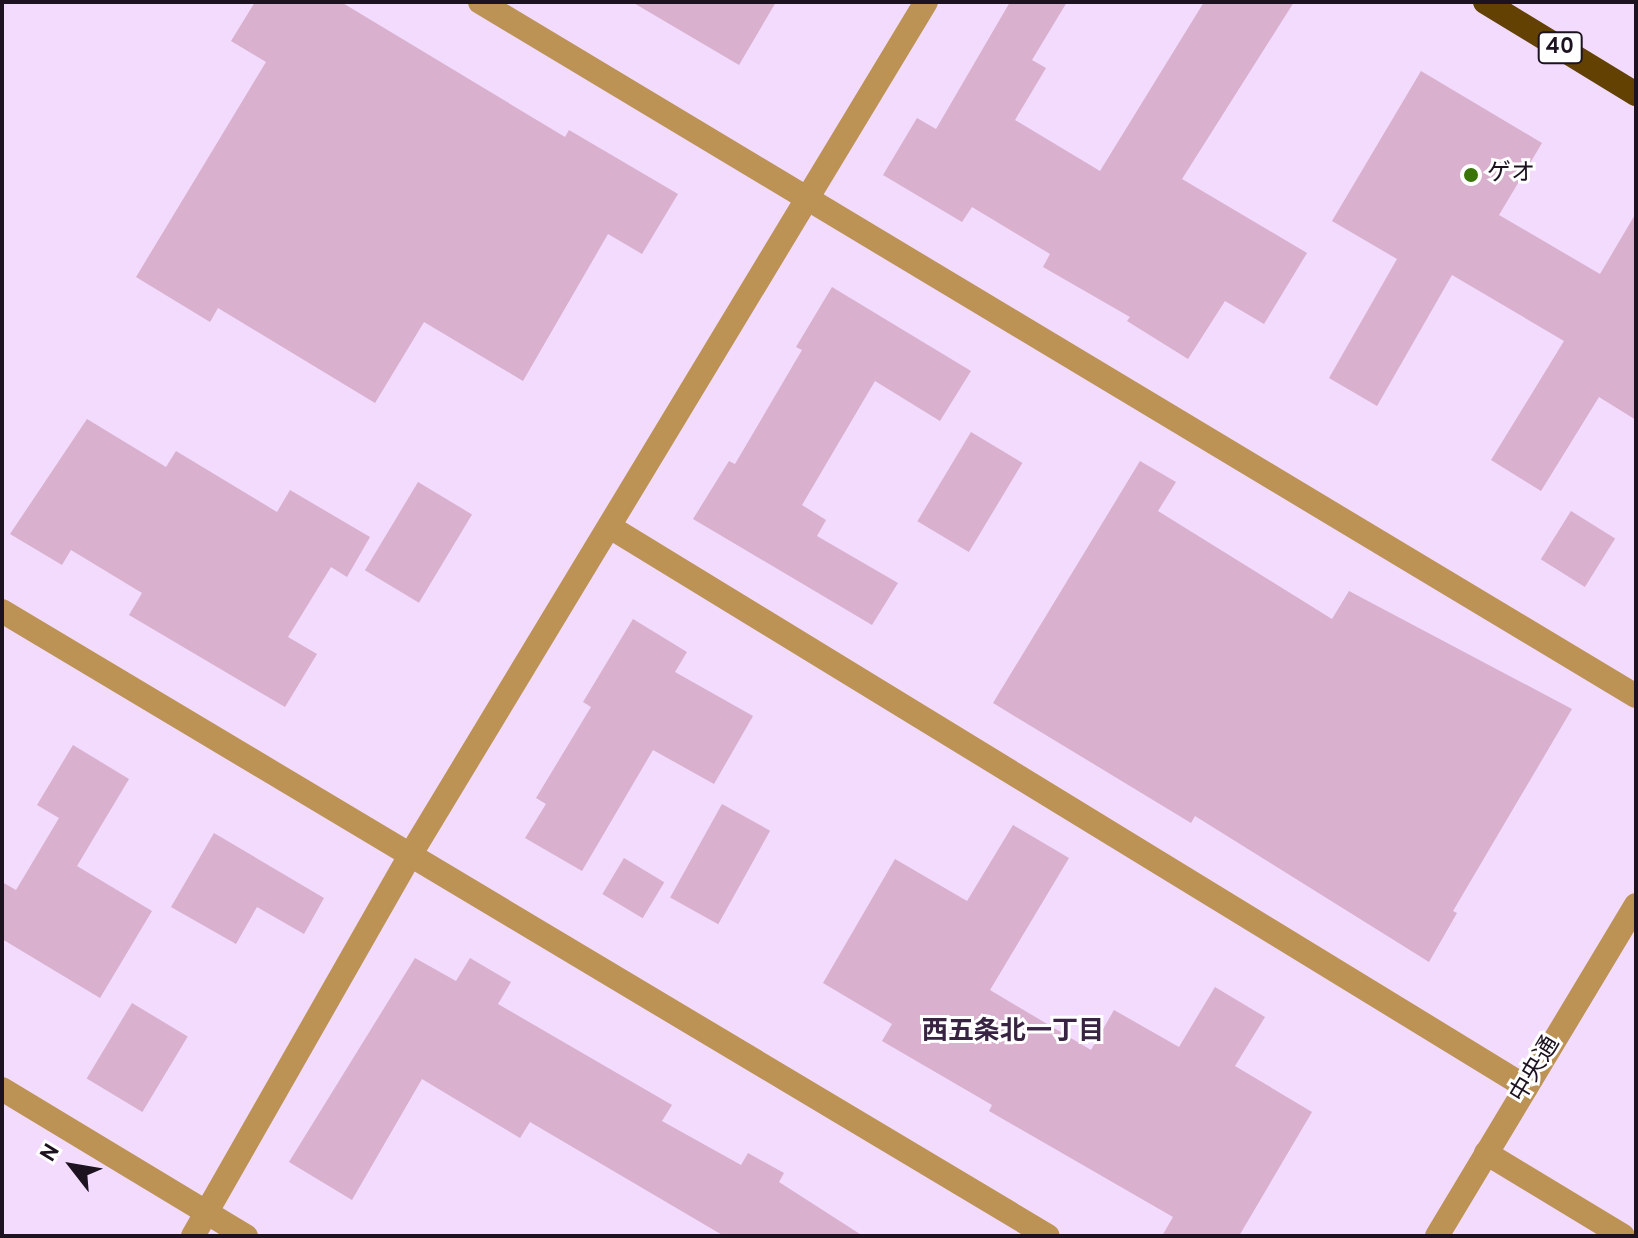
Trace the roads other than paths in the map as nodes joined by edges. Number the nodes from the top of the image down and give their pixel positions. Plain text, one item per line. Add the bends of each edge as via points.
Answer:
1 (480, 2) edge
2 (926, 2) edge
3 (1485, 2) edge
4 (1636, 94) edge
5 (808, 197) junction
6 (610, 527) junction
7 (2, 611) edge
8 (1636, 696) edge
9 (409, 857) junction
10 (1636, 905) edge
11 (1526, 1087) junction
12 (2, 1089) edge
13 (1486, 1153) junction
14 (207, 1212) junction
15 (193, 1236) edge
16 (246, 1236) edge
17 (1048, 1236) edge
18 (1437, 1236) edge
19 (1623, 1236) edge

1 - 5 street
2 - 5 street
3 - 4 highway, 40
5 - 6 street
5 - 8 street
6 - 9 street
6 - 11 street
7 - 9 street
9 - 14 street
9 - 17 street
10 - 11 street, 中央通
11 - 13 street, 中央通
12 - 14 street
13 - 18 street, 中央通
13 - 19 street
14 - 15 street
14 - 16 street

